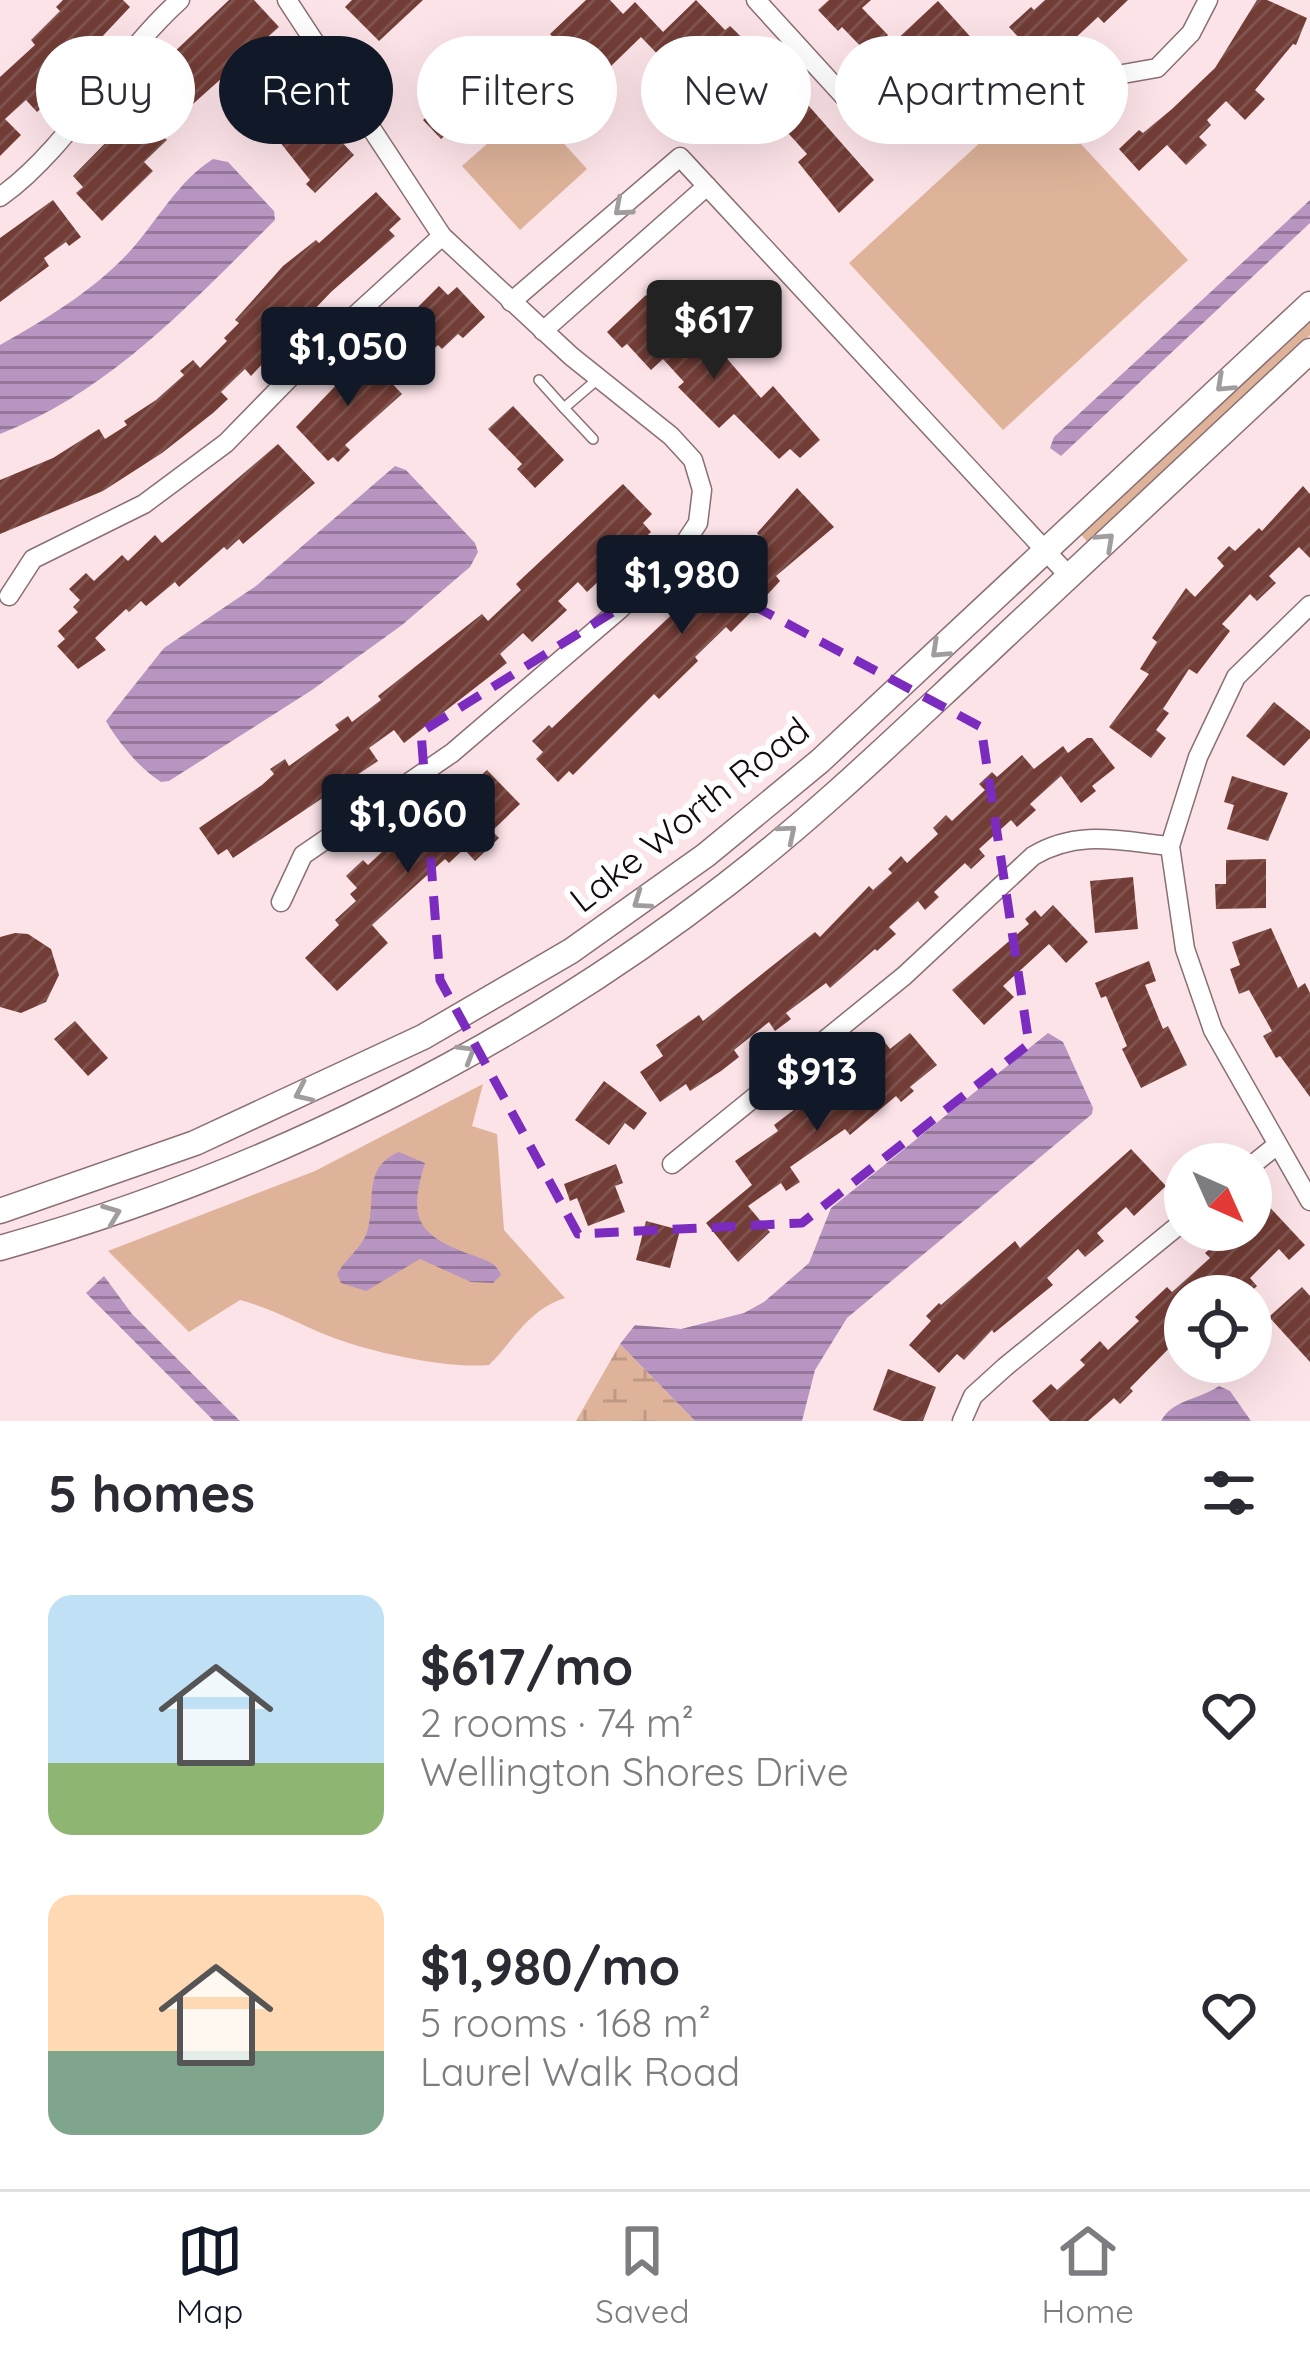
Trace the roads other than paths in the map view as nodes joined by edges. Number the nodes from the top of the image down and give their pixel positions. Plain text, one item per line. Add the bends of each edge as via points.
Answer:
1 (180, 0) edge
2 (286, 0) edge
3 (756, 0) edge
4 (1208, 0) edge
5 (1128, 73) edge
6 (835, 87) edge
7 (707, 185) junction
8 (0, 196) edge
9 (442, 236) junction
10 (511, 302) junction
11 (1310, 304) edge
12 (543, 331) junction
13 (1310, 351) edge
14 (599, 378) junction
15 (539, 380) dead end
16 (565, 408) junction
17 (593, 439) dead end
18 (1045, 551) junction
19 (1069, 576) junction
20 (9, 596) dead end
21 (1310, 605) edge
22 (1170, 846) junction
23 (281, 902) dead end
24 (1277, 1145) junction
25 (1272, 1149) edge
26 (672, 1164) dead end
27 (1310, 1201) edge
28 (0, 1211) edge
29 (1164, 1237) edge
30 (0, 1247) edge
31 (962, 1421) edge

1 - 8 street
2 - 9 street
3 - 6 street
4 - 5 street via 1191,33 1157,68
7 -> 10 street via 680,157
7 - 12 street
7 - 18 street
9 - 10 street
9 - 20 street via 226,443 144,503 33,559
10 - 12 street
11 -> 18 street, Lake Worth Road
12 - 14 street
19 -> 13 street, Lake Worth Road
14 - 16 lane
14 - 23 street via 693,460 702,490 698,523 619,610 452,753 303,855
15 - 16 lane
16 - 17 lane
18 - 19 street
18 -> 28 street, Lake Worth Road via 820,760 571,951 423,1037 195,1143
30 -> 19 street, Lake Worth Road via 101,1220 307,1136 588,981 726,885 828,800
21 - 22 street via 1236,676 1198,757
22 - 24 street via 1185,949 1213,1030
22 - 26 street via 1079,837 1033,856 904,976
24 - 25 street
24 - 27 street
29 - 31 street via 1005,1366 973,1396

